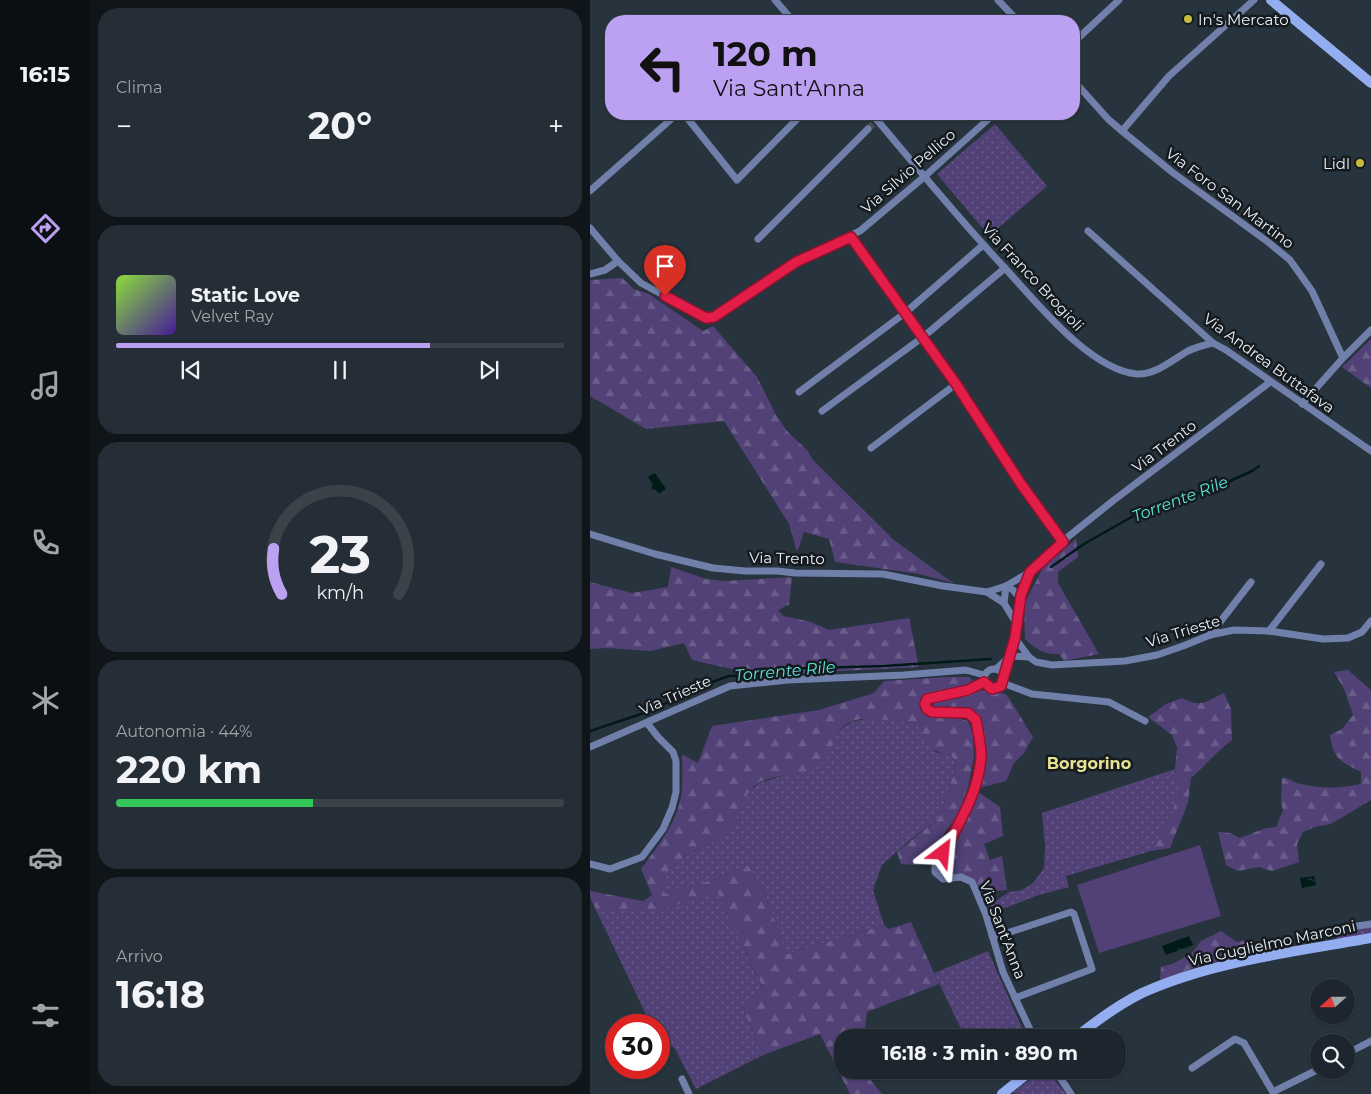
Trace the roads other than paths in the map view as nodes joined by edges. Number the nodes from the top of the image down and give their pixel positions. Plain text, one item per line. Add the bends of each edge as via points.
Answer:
1 (775, 0) edge
2 (998, 0) edge
3 (1120, 0) edge
4 (1254, 0) edge
5 (1271, 0) edge
6 (788, 15) edge
7 (1012, 15) edge
8 (1080, 37) edge
9 (1371, 84) edge
10 (1080, 88) edge
11 (669, 120) edge
12 (689, 120) edge
13 (796, 120) edge
14 (876, 120) edge
15 (987, 120) edge
16 (868, 129) tunnel mouth
17 (1122, 131) junction
18 (924, 177) junction
19 (590, 191) edge
20 (590, 228) edge
21 (1088, 231) dead end
22 (851, 237) junction
23 (758, 239) dead end
24 (983, 245) junction
25 (618, 261) junction
26 (1005, 268) junction
27 (590, 274) edge
28 (905, 313) junction
29 (1371, 330) edge
30 (923, 337) junction
31 (1213, 343) junction
32 (1342, 358) junction
33 (1270, 382) junction
34 (956, 384) junction
35 (799, 392) dead end
36 (1302, 404) junction
37 (822, 411) dead end
38 (871, 448) dead end
39 (1371, 451) edge
40 (590, 534) edge
41 (1063, 542) junction
42 (1321, 564) dead end
43 (1030, 572) junction
44 (1251, 582) dead end
45 (1006, 586) junction
46 (987, 592) junction
47 (1020, 598) junction
48 (1002, 601) junction
49 (1371, 621) edge
50 (1016, 623) junction
51 (1269, 631) junction
52 (1210, 635) junction
53 (1015, 638) junction
54 (1010, 656) junction
55 (1029, 657) junction
56 (996, 669) junction
57 (984, 679) junction
58 (1003, 679) junction
59 (1145, 721) dead end
60 (647, 723) junction
61 (590, 748) edge
62 (590, 864) edge
63 (1371, 924) edge
64 (1337, 928) dead end
65 (992, 936) junction
66 (1371, 938) edge
67 (1015, 998) junction
68 (1030, 1029) edge
69 (1087, 1029) edge
70 (1371, 1041) edge
71 (1355, 1049) edge
72 (1192, 1068) dead end
73 (1310, 1074) edge
74 (682, 1079) dead end
75 (1021, 1079) edge
76 (1062, 1079) edge
77 (1274, 1093) edge
78 (689, 1094) edge
79 (1002, 1094) edge
80 (1072, 1094) edge

1 - 6 street
2 - 7 street
3 - 8 street
4 - 17 street via 1169,76
5 - 9 street
10 - 17 street, Via Foro San Martino
11 - 19 street
12 - 13 street via 737,180
14 - 18 street, Via Franco Brogioli
15 - 18 street, Via Silvio Pellico
16 - 23 street
17 - 32 street, Via Foro San Martino via 1290,260 1312,291
18 - 22 street, Via Silvio Pellico
18 - 24 street, Via Franco Brogioli
20 - 25 street
21 - 31 street, Via Andrea Buttafava
22 - 25 street, Via Silvio Pellico via 796,262 714,317 706,318 641,283
22 - 28 street
24 - 26 street, Via Franco Brogioli
24 - 28 street
25 - 27 street via 605,270
26 - 30 street
26 - 31 street, Via Franco Brogioli via 1068,336 1090,353 1125,371 1137,374 1151,372 1200,345
28 - 30 street
28 - 35 street
29 - 32 street
30 - 34 street
30 - 37 street
31 - 33 street, Via Andrea Buttafava
32 - 36 street
33 - 36 street, Via Andrea Buttafava
33 - 41 street, Via Trento
34 - 38 street
34 - 41 street
36 - 39 street, Via Andrea Buttafava
40 - 46 street, Via Trento via 713,568 883,574
41 - 43 street, Via Trento
42 - 51 street
43 - 45 street, Via Trento
43 - 47 street, Via Trento
44 - 52 street
45 - 46 street, Via Trento
45 - 47 street
45 - 48 street
46 - 48 street, Via Trento
47 - 48 street
47 - 50 street, Via Trento
48 - 50 street, Via Trento
49 - 51 street, Via Trieste via 1362,632 1348,638 1323,639
50 - 53 street, Via Trento
51 - 52 street, Via Trieste via 1234,630
52 - 55 street, Via Trieste via 1163,653 1125,661 1052,665
53 - 54 street, Via Trento
53 - 55 street
54 - 55 street, Via Trieste
54 - 56 street
54 - 58 street
56 - 57 street via 988,670
56 - 58 street
57 - 58 street via 988,687 995,689 1001,686
57 - 60 street, Via Trieste via 966,670 730,686
57 - 65 street, Via Sant'Anna via 968,690 927,699 925,704 932,712 968,713 976,720 981,755 978,777 964,816 935,872 943,879 961,877 972,882
58 - 59 street via 1032,694 1109,702
60 - 61 street, Via Trieste
60 - 62 street via 673,752 676,761 676,792 672,808 663,829 642,858 610,869
63 - 64 street
65 - 67 street, Via Sant'Anna
65 - 67 street via 1071,912 1074,914 1092,970
66 - 69 street, Via Guglielmo Marconi via 1198,972 1142,993
67 - 68 street, Via Sant'Anna
70 - 71 street
72 - 77 street via 1235,1039 1239,1040
73 - 77 street
74 - 78 street
75 - 79 street
76 - 80 street

